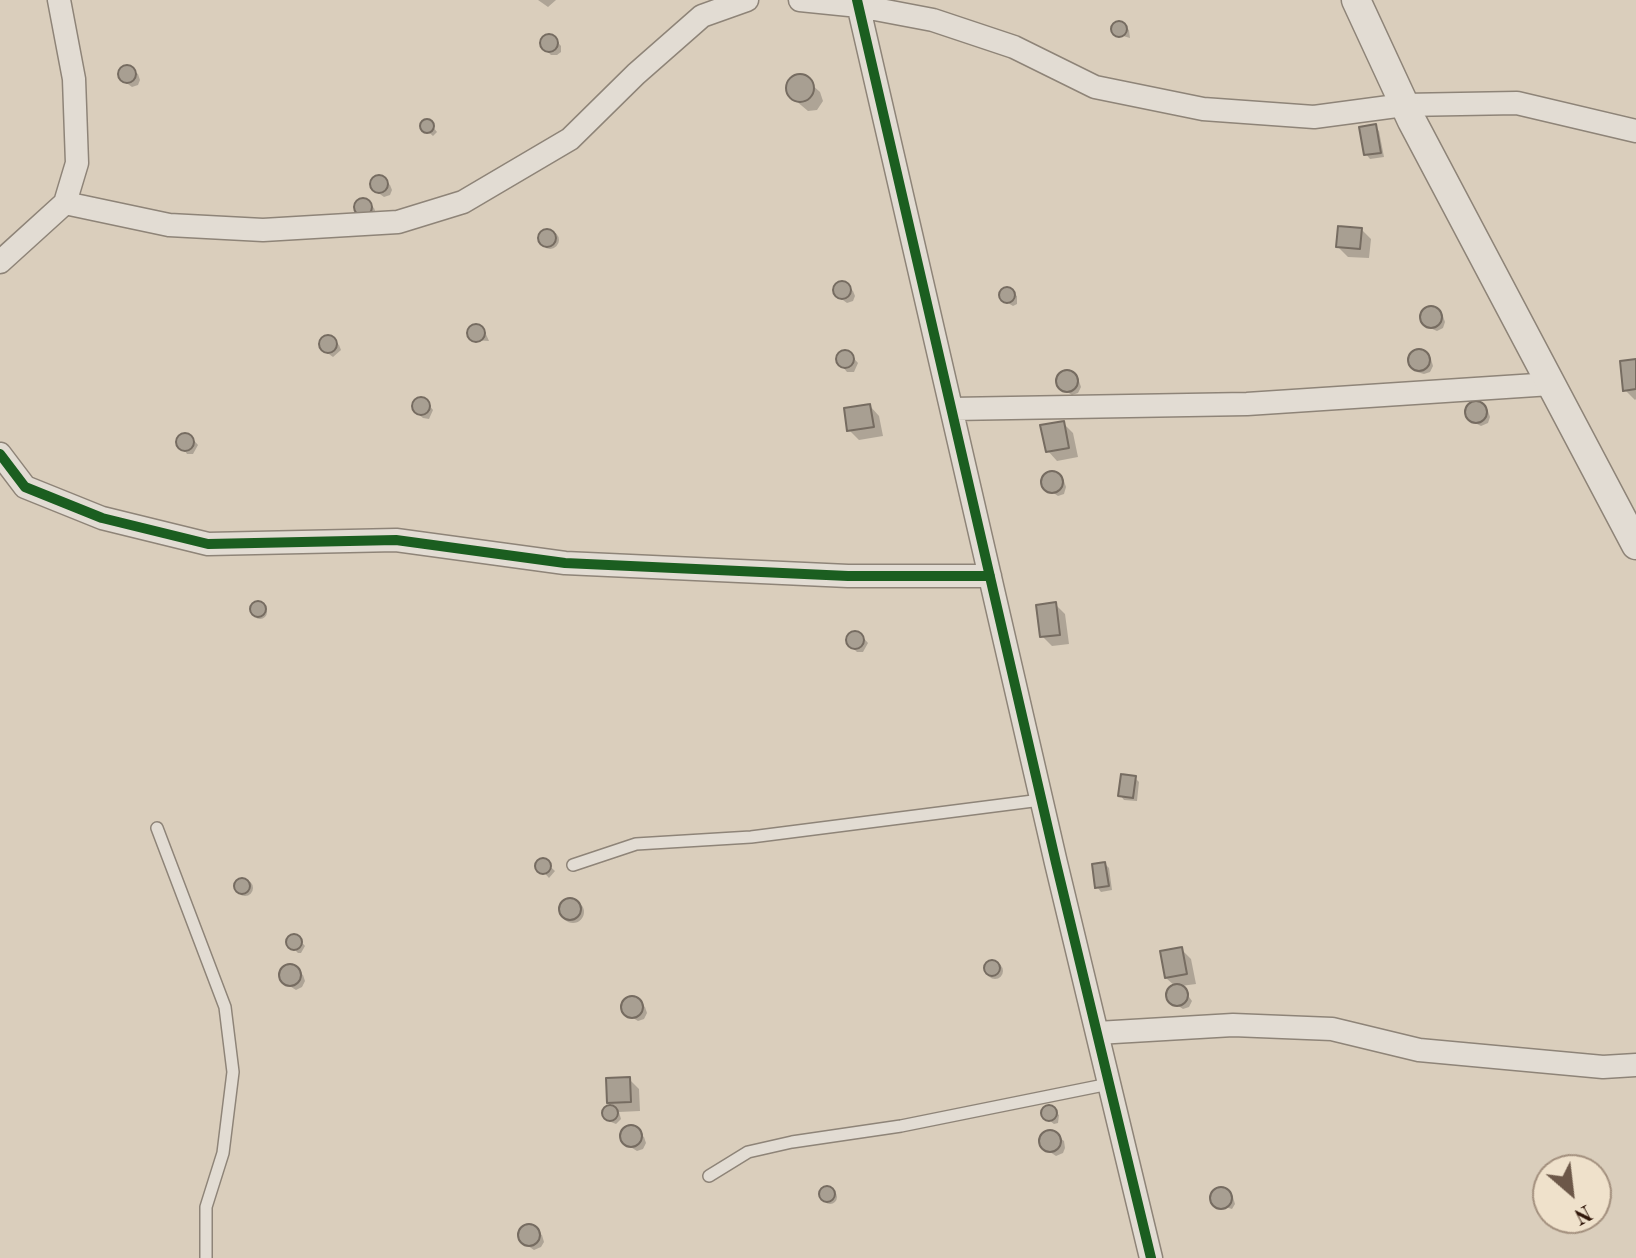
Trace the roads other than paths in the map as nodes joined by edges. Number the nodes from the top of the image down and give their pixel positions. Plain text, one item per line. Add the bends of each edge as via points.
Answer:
1 (59, 0) edge
2 (747, 0) edge
3 (800, 0) edge
4 (1356, 0) edge
5 (858, 3) edge
6 (1404, 105) junction
7 (1636, 131) edge
8 (65, 203) junction
9 (0, 262) edge
10 (1551, 384) junction
11 (952, 409) junction
12 (0, 454) edge
13 (1636, 545) edge
14 (990, 576) junction
15 (1041, 800) junction
16 (157, 828) dead end
17 (573, 865) dead end
18 (1097, 1033) junction
19 (1636, 1065) edge
20 (1109, 1084) junction
21 (709, 1176) dead end
22 (206, 1258) edge
23 (1151, 1258) edge

1 - 8 street via 74,79 77,163
2 - 8 street via 702,16 570,139 463,202 424,214 392,223 263,230 169,225
3 - 5 street
4 - 6 street
5 - 6 street via 1014,47 1095,87 1203,109 1314,117
5 - 11 street
6 - 7 street via 1517,103
6 - 10 street
8 - 9 street
10 - 11 street via 1247,404
10 - 13 street
11 - 14 street
12 - 14 street via 25,487 102,518 208,544 396,540 565,563 848,576
14 - 15 street
15 - 17 lane via 751,837 636,844
15 - 18 street
16 - 22 lane via 225,1007 233,1072 223,1153 206,1207
18 - 19 street via 1233,1025 1332,1029 1419,1050 1603,1067
18 - 20 street
20 - 21 lane via 777,1145 748,1152
20 - 23 street

